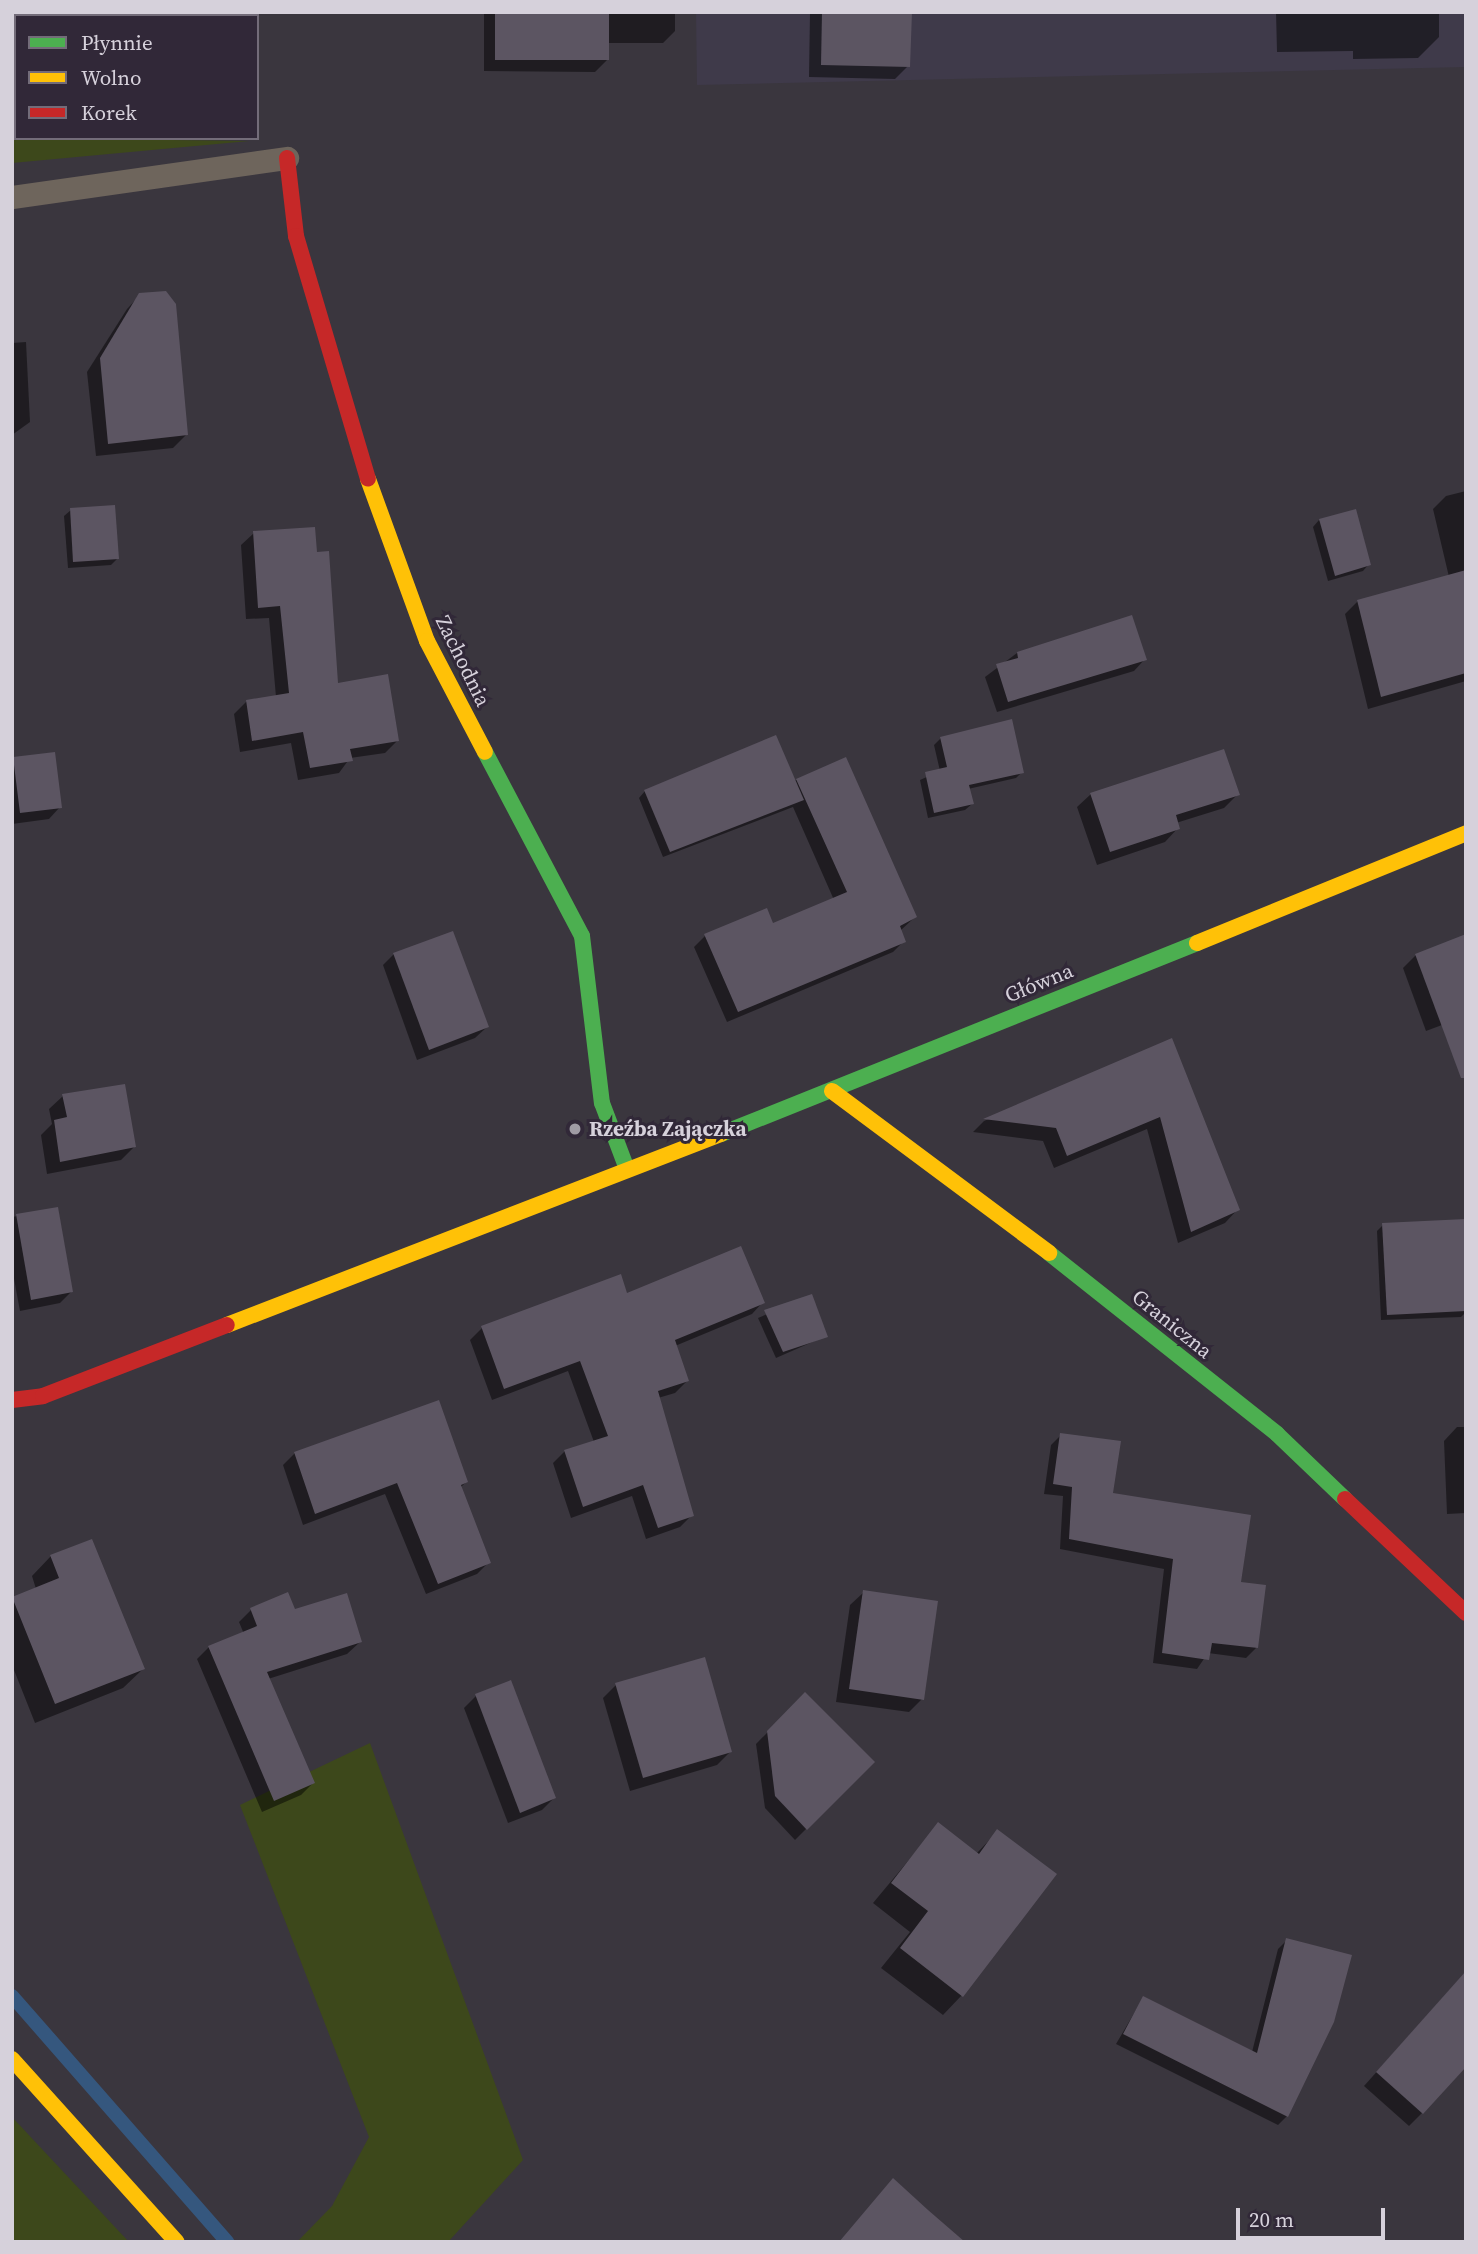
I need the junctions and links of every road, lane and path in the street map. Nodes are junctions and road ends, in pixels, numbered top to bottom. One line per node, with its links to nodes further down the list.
1 (287, 158): 2 (lane); 5 (street, Zachodnia)
2 (12, 197)
3 (1466, 833): 4 (street, Główna)
4 (832, 1091): 5 (street, Główna); 7 (street, Graniczna)
5 (627, 1169): 6 (street, Główna)
6 (12, 1400)
7 (1466, 1613)
8 (12, 2059): 9 (street)
9 (177, 2242)

